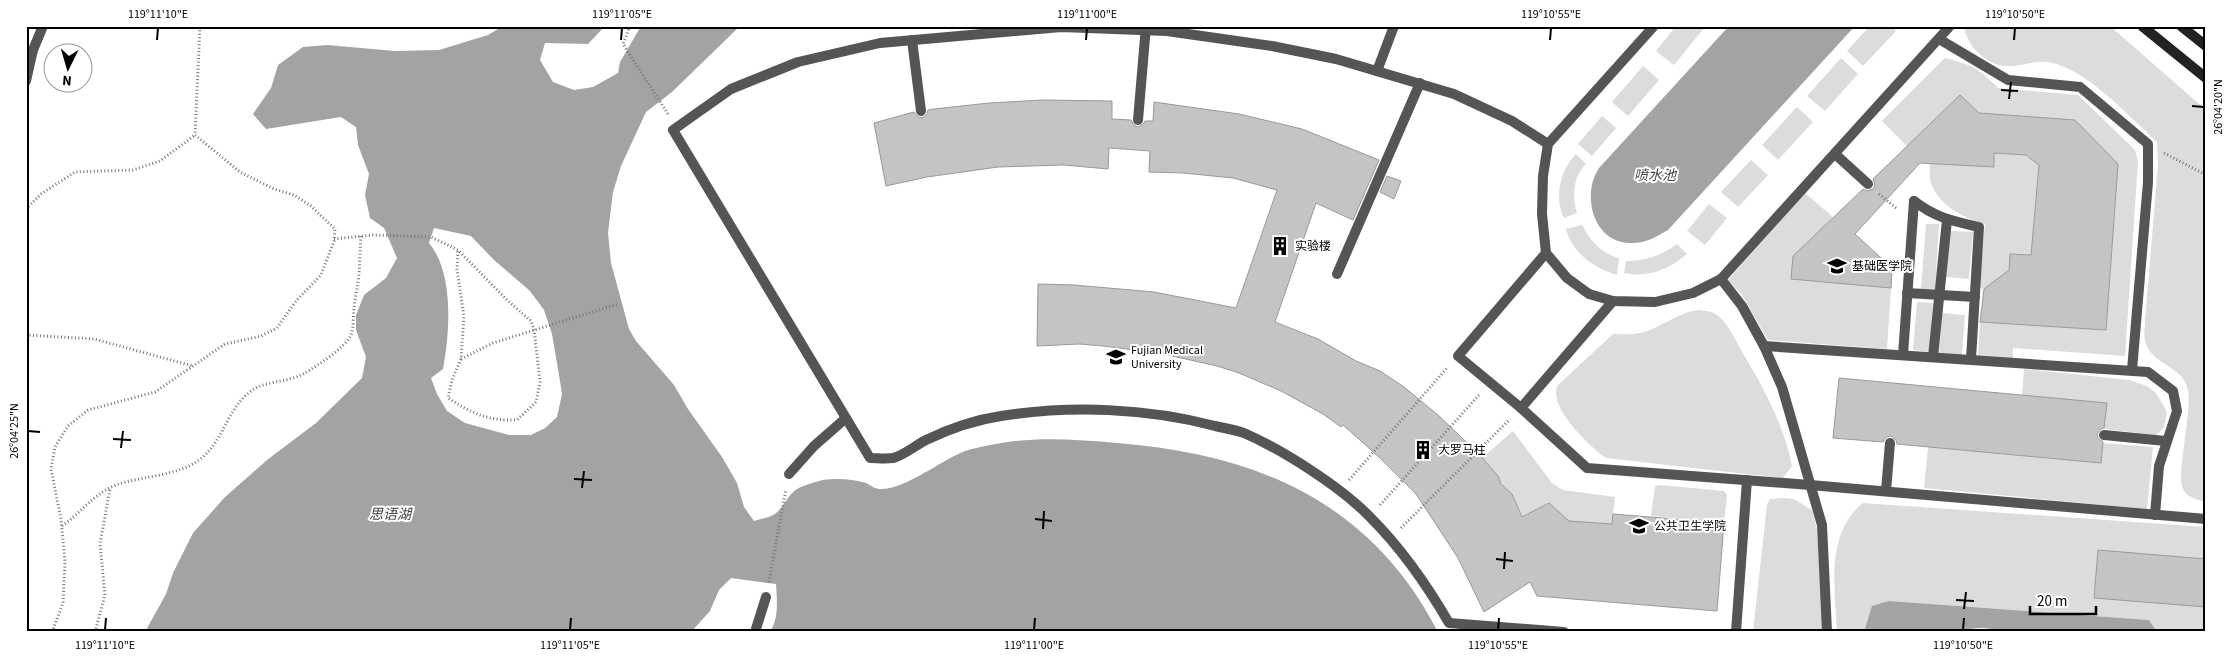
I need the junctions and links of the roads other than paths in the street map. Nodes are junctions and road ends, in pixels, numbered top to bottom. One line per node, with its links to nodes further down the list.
1 (43, 26): 13 (street)
2 (1394, 26): 11 (street)
3 (1654, 26): 17 (street)
4 (1950, 26): 8 (street)
5 (2142, 26): 12 (main road)
6 (2181, 26): 10 (main road)
7 (1146, 29): 9 (street); 11 (street); 16 (street)
8 (1939, 39): 18 (street); 32 (street)
9 (912, 40): 15 (street); 34 (street)
10 (2206, 46)
11 (1377, 71): 14 (street)
12 (2206, 78)
13 (26, 82)
14 (1420, 84): 17 (street); 22 (street)
15 (921, 111)
16 (1138, 120)
17 (1548, 144): 21 (street)
18 (1835, 154): 19 (street); 23 (street)
19 (1868, 184)
20 (1947, 220): 24 (street); 25 (street); 26 (street)
21 (1546, 253): 27 (street); 33 (street)
22 (1337, 274)
23 (1721, 279): 27 (street); 28 (street)
24 (1907, 293): 25 (street); 29 (street)
25 (1939, 294): 26 (street); 30 (street)
26 (1975, 298): 31 (street)
27 (1613, 301): 33 (street)
28 (1764, 346): 29 (street); 40 (street)
29 (1903, 355): 30 (street)
30 (1934, 357): 31 (street)
31 (1971, 359): 32 (street)
32 (2132, 370): 36 (street)
33 (1520, 408): 39 (street)
34 (846, 418): 38 (street); 46 (street)
35 (2104, 435): 36 (street)
36 (2166, 442): 42 (street)
37 (1890, 443): 41 (street)
38 (789, 474)
39 (1746, 480): 40 (street); 47 (street)
40 (1810, 485): 41 (street); 48 (street)
41 (1886, 491): 42 (street)
42 (2155, 515): 43 (street)
43 (2206, 519)
44 (766, 597): 45 (street)
45 (754, 632)
46 (1564, 632)
47 (1736, 632)
48 (1827, 632)

